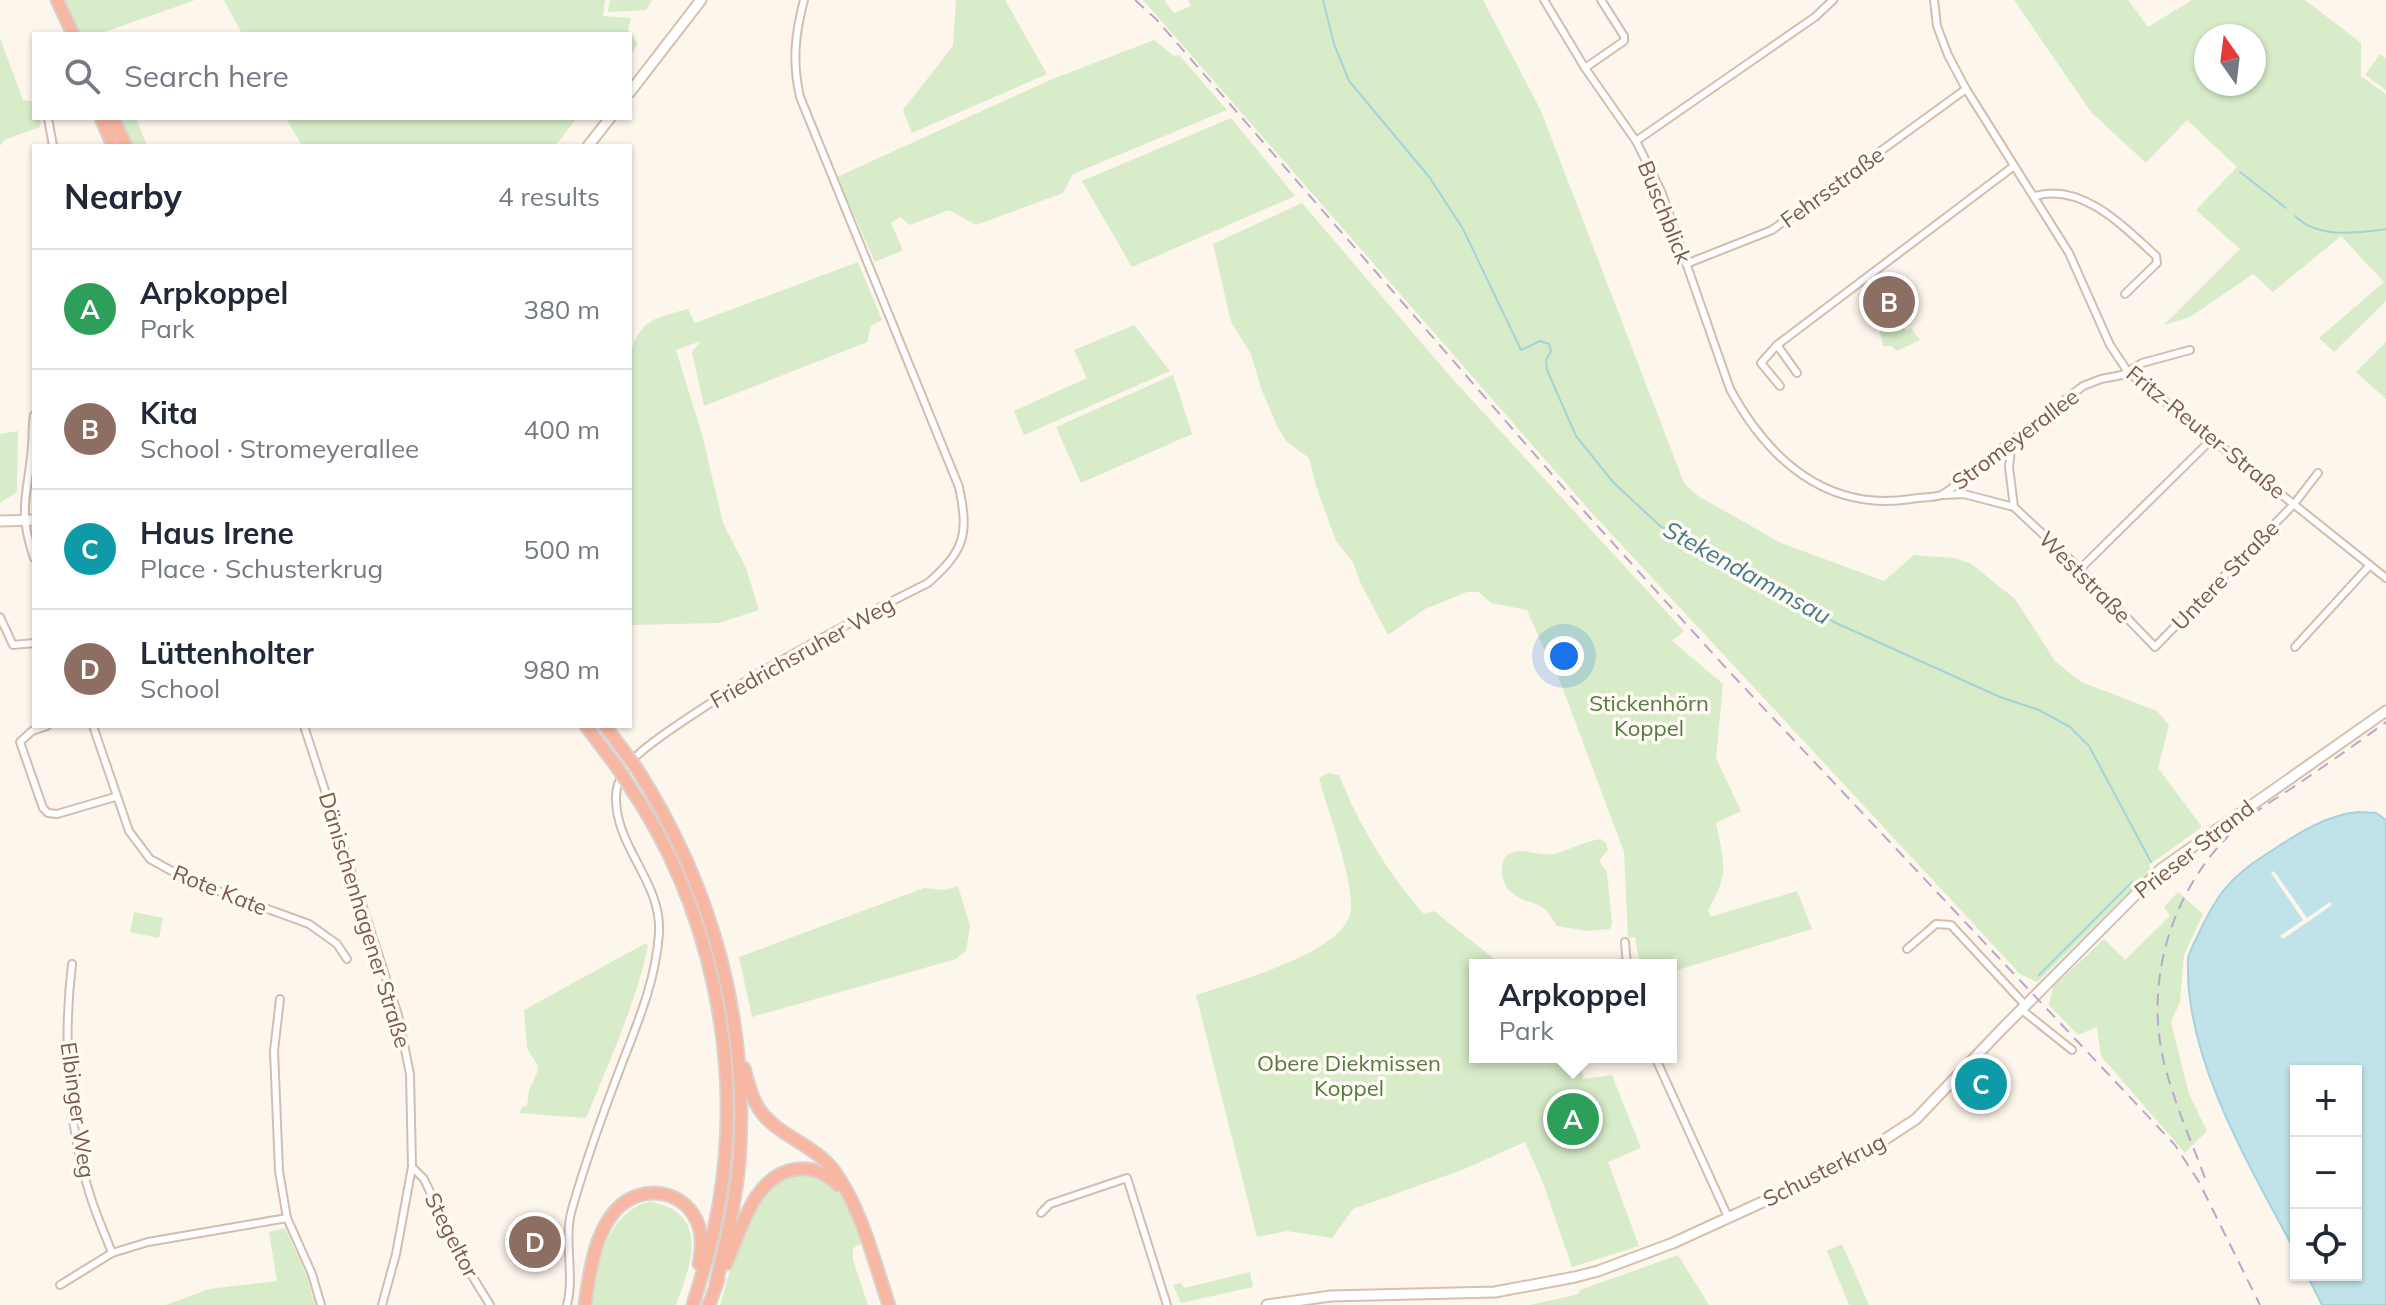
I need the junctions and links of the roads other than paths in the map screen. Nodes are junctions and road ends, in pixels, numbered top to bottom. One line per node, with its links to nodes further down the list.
1 (55, 0): 8 (highway)
2 (701, 0): 10 (street)
3 (804, 0): 77 (street, Friedrichsruher Weg)
4 (1544, 0): 9 (street, Buschblick)
5 (1601, 0): 9 (street)
6 (1833, 0): 16 (street)
7 (1934, 0): 11 (street, Fritz-Reuter-Straße)
8 (69, 32)
9 (1585, 68): 16 (street, Buschblick)
10 (632, 89)
11 (1966, 89): 21 (street, Fritz-Reuter-Straße); 23 (street, Fehrsstraße)
12 (48, 120): 17 (street)
13 (102, 120): 18 (highway)
14 (114, 120): 19 (highway)
15 (608, 120): 20 (street)
16 (1636, 141): 23 (street, Buschblick)
17 (53, 144)
18 (112, 144)
19 (125, 144)
20 (590, 144)
21 (2014, 166): 22 (street, Fritz-Reuter-Straße); 25 (street)
22 (2035, 196): 24 (street); 28 (street, Fritz-Reuter-Straße)
23 (1686, 264): 27 (street, Buschblick)
24 (2125, 294)
25 (1777, 345): 29 (street); 30 (street)
26 (2190, 350): 28 (street, Stromeyerallee)
27 (1722, 367): 35 (street, Stromeyerallee)
28 (2128, 372): 31 (street, Fritz-Reuter-Straße); 32 (street, Stromeyerallee)
29 (1797, 373)
30 (1780, 386)
31 (2213, 438): 36 (street, Fritz-Reuter-Straße); 42 (street)
32 (2012, 440): 35 (street, Stromeyerallee); 37 (street)
33 (32, 446): 38 (street)
34 (2318, 473): 36 (street, Untere Straße)
35 (1942, 495): 37 (street, Weststraße)
36 (2294, 504): 41 (street, Fritz-Reuter-Straße); 46 (street, Untere Straße)
37 (2014, 507): 42 (street, Weststraße)
38 (29, 520): 39 (street); 40 (street)
39 (0, 521)
40 (32, 543)
41 (2370, 565): 43 (street, Fritz-Reuter-Straße); 47 (street)
42 (2080, 569): 46 (street, Weststraße)
43 (2386, 578)
44 (0, 617): 45 (street)
45 (32, 643)
46 (2155, 647)
47 (2295, 647)
48 (2386, 711): 61 (street, Prieser Strand)
49 (41, 728): 54 (street)
50 (94, 728): 54 (street, Rote Kate)
51 (305, 728): 65 (street, Dänischenhagener Straße)
52 (588, 728): 73 (highway, bridge)
53 (607, 728): 62 (highway, bridge)
54 (115, 797): 57 (street, Rote Kate)
55 (1625, 942): 58 (street)
56 (1907, 949): 61 (street)
57 (347, 959)
58 (1626, 959)
59 (72, 964): 70 (street, Elbinger Weg)
60 (280, 999): 69 (street)
61 (2024, 1008): 63 (street); 68 (street, Schusterkrug)
62 (738, 1050): 66 (highway); 71 (highway)
63 (2072, 1050)
64 (1658, 1063): 68 (street)
65 (412, 1167): 75 (street, Dänischenhagener Straße); 76 (street, Stegeltor)
66 (849, 1197): 71 (highway); 81 (highway)
67 (1041, 1213): 82 (street)
68 (1728, 1217): 83 (street, Schusterkrug)
69 (287, 1218): 70 (street); 74 (street)
70 (112, 1253): 72 (street)
71 (716, 1284): 80 (highway)
72 (60, 1285)
73 (699, 1285): 78 (highway); 79 (highway)
74 (321, 1305)
75 (382, 1305)
76 (490, 1305)
77 (567, 1305)
78 (585, 1305)
79 (693, 1305)
80 (709, 1305)
81 (889, 1305)
82 (1167, 1305)
83 (1267, 1305)

